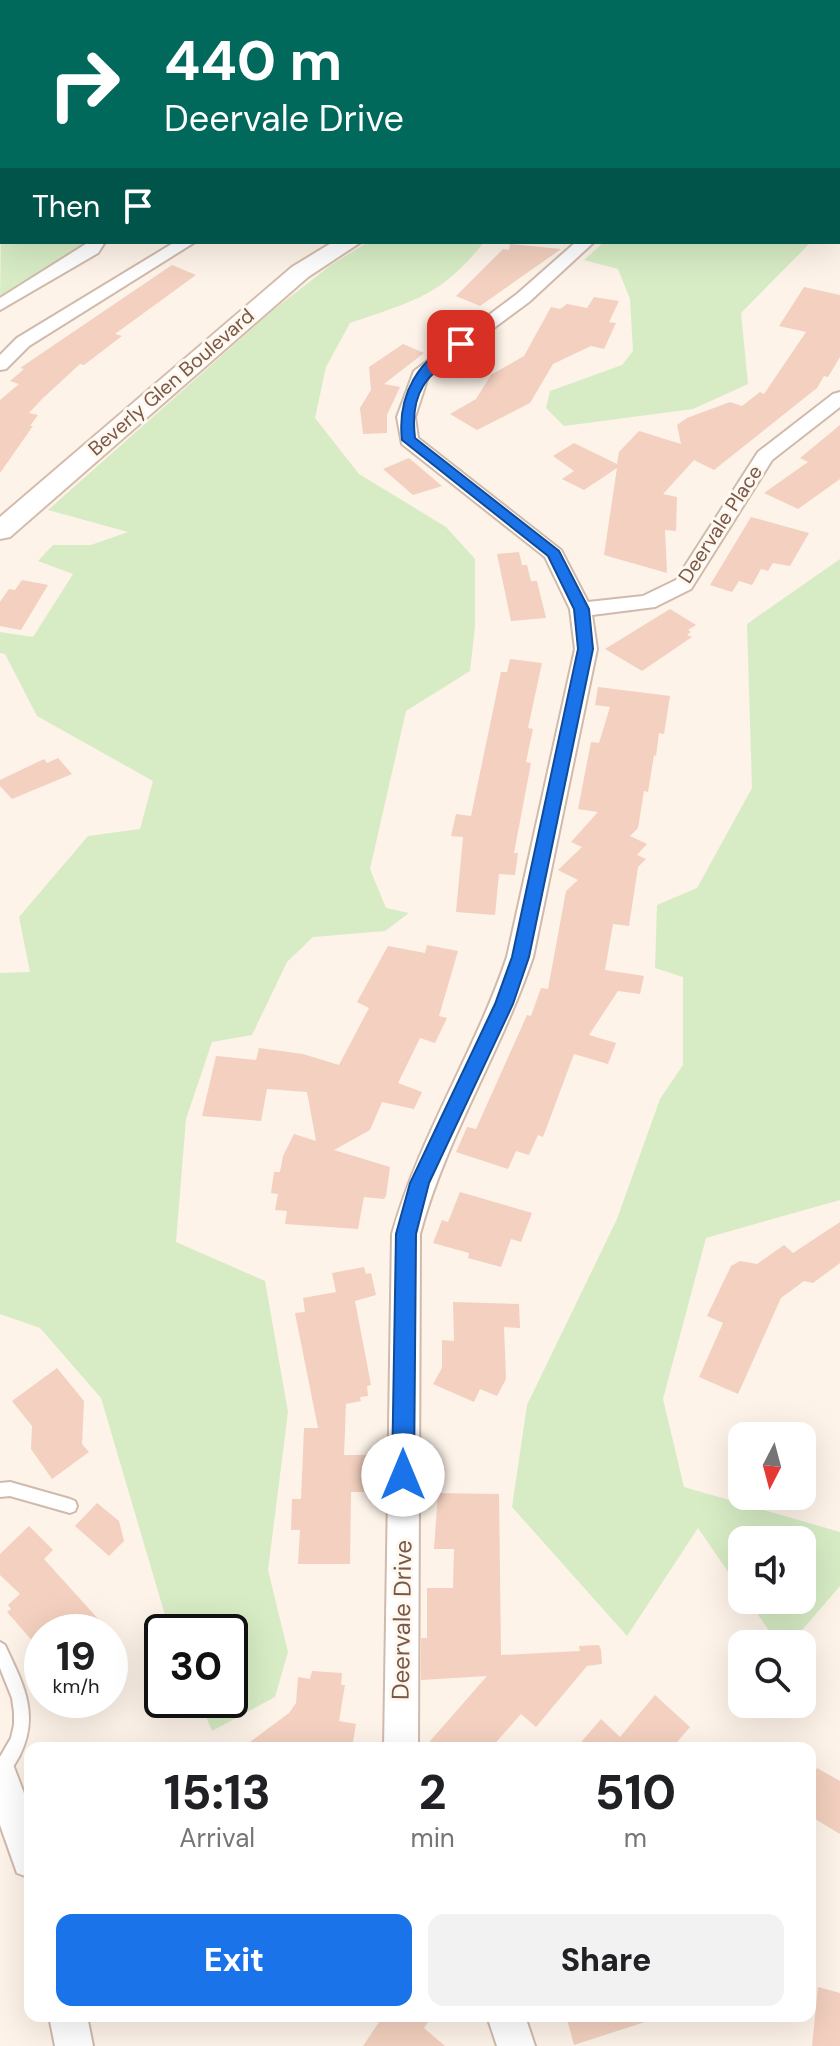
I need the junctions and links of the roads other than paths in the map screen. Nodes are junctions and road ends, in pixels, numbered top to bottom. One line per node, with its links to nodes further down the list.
1 (96, 244): 5 (street)
2 (184, 244): 6 (street)
3 (346, 244): 8 (main road, Beverly Glen Boulevard)
4 (584, 244): 9 (street, Deervale Drive)
5 (0, 305)
6 (0, 365)
7 (840, 398): 9 (street, Deervale Place)
8 (0, 531)
9 (581, 609): 13 (street, Deervale Drive)
10 (0, 1490): 11 (lane)
11 (70, 1506)
12 (0, 1650): 14 (lane)
13 (401, 1742)
14 (0, 1772): 15 (street)
15 (24, 1842)
16 (69, 2022): 18 (street)
17 (508, 2022): 19 (street)
18 (74, 2046)
19 (516, 2046)

